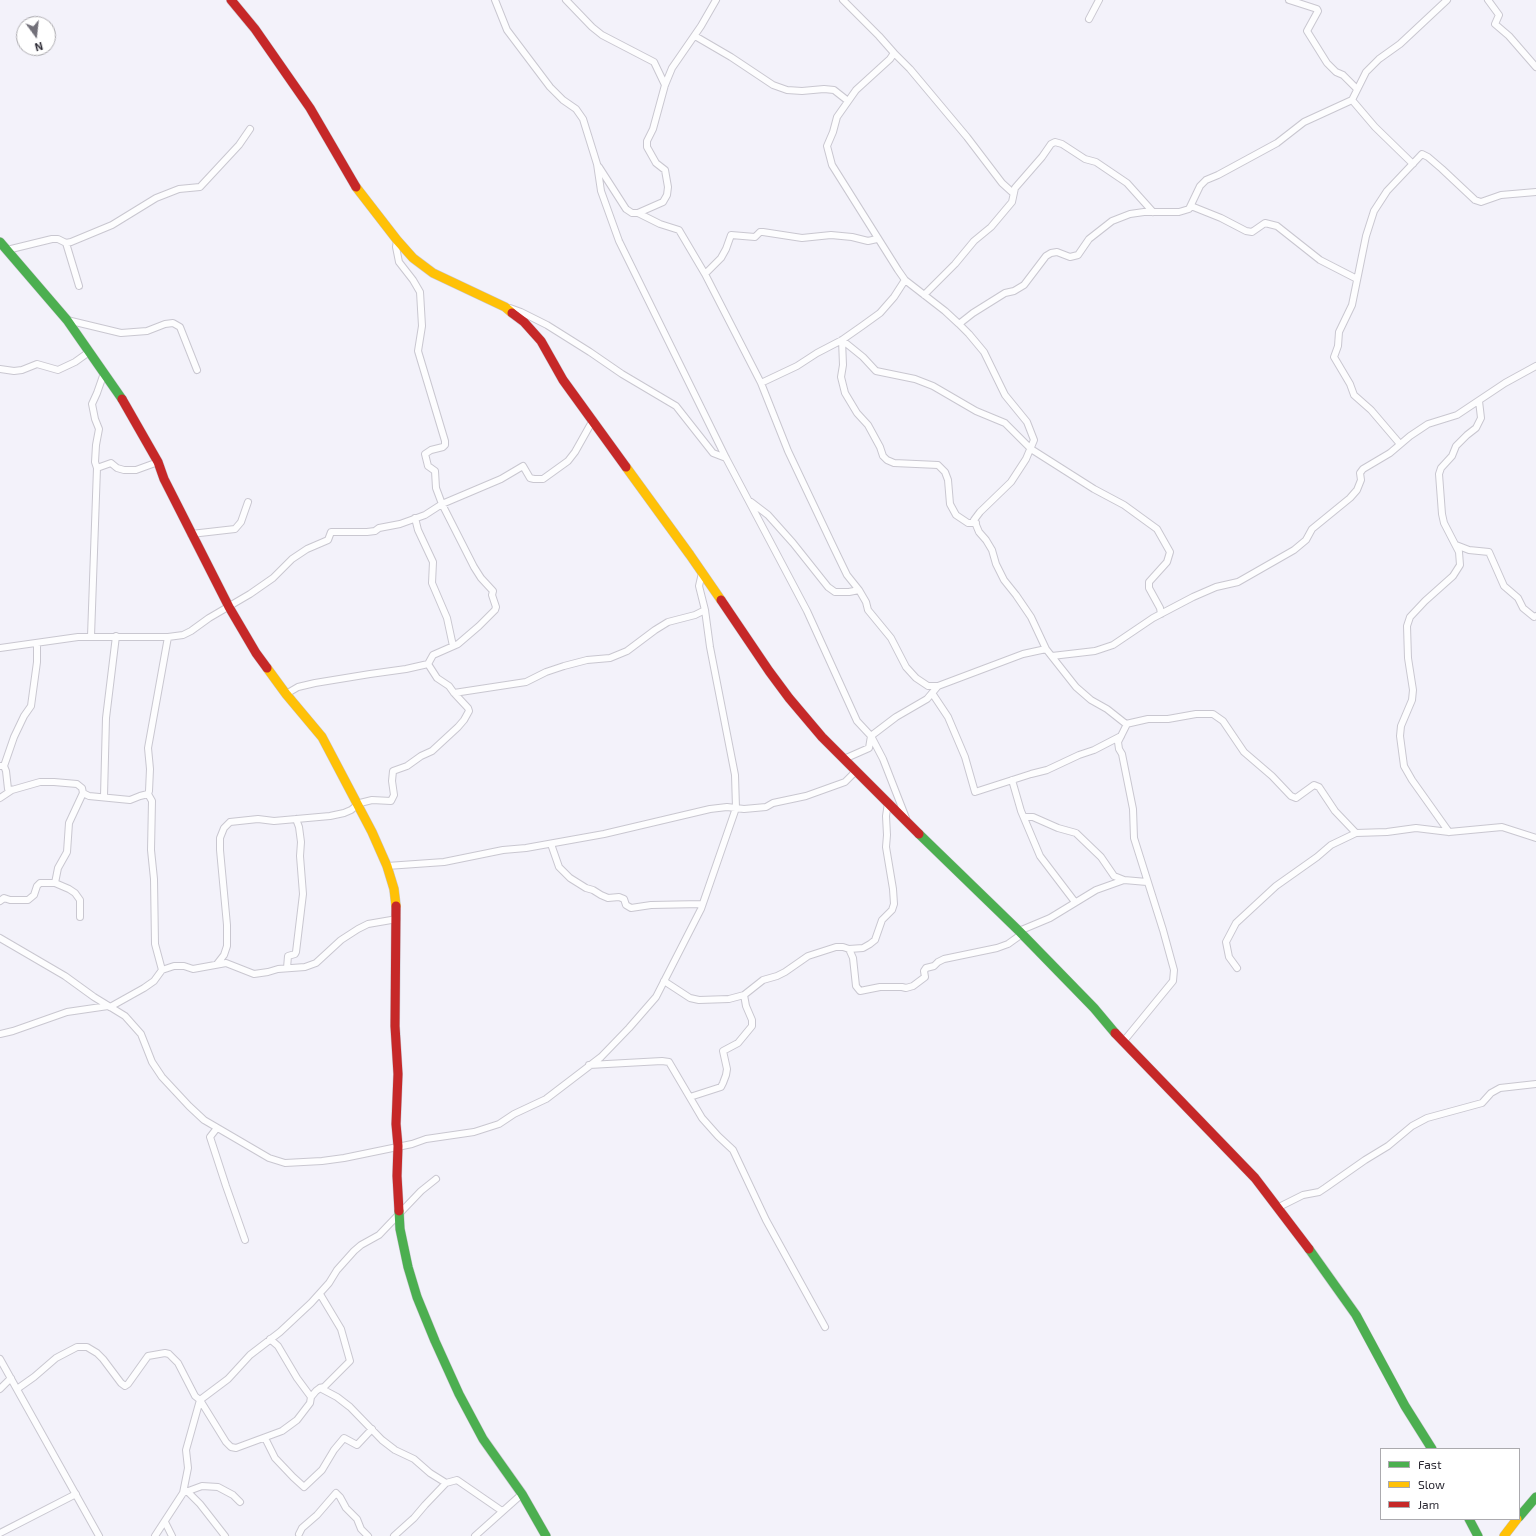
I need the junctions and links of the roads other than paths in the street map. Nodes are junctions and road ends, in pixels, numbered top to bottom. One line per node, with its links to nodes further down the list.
1 (231, 0): 27 (street)
2 (495, 0): 19 (street)
3 (566, 0): 14 (street)
4 (716, 0): 11 (street)
5 (843, 0): 12 (street)
6 (1099, 0): 10 (street)
7 (1289, 0): 15 (street)
8 (1447, 0): 15 (street)
9 (1488, 0): 13 (street)
10 (1089, 19)
11 (694, 36): 14 (street); 17 (street)
12 (894, 54): 17 (street); 22 (street)
13 (1536, 67)
14 (666, 85): 25 (street)
15 (1357, 89): 16 (street)
16 (1352, 100): 20 (street); 23 (street)
17 (848, 101): 26 (street)
18 (250, 129): 29 (street)
19 (597, 164): 25 (street); 50 (street)
20 (1413, 164): 21 (street); 32 (street)
21 (1536, 192)
22 (1013, 193): 24 (street); 35 (street)
23 (1191, 206): 24 (street); 32 (street)
24 (1152, 212): 38 (street)
25 (638, 213): 31 (street)
26 (878, 239): 31 (street); 33 (street)
27 (397, 240): 36 (street); 55 (street)
28 (0, 242): 30 (street)
29 (66, 243): 30 (street); 34 (street)
30 (7, 250): 37 (street)
31 (705, 274): 45 (street)
32 (1357, 279): 48 (street)
33 (905, 280): 35 (street); 39 (street)
34 (79, 286)
35 (924, 295): 38 (street)
36 (505, 306): 47 (street); 50 (street)
37 (67, 320): 40 (street); 43 (street)
38 (959, 324): 49 (street)
39 (842, 340): 45 (street); 49 (street); 57 (street)
40 (89, 352): 42 (street); 44 (street)
41 (1536, 366): 46 (street)
42 (0, 370)
43 (197, 370)
44 (104, 373): 51 (street); 52 (street)
45 (761, 383): 61 (street)
46 (1479, 400): 48 (street); 59 (street)
47 (592, 420): 55 (street); 60 (street)
48 (1400, 444): 64 (street)
49 (1031, 449): 57 (street); 64 (street)
50 (726, 458): 53 (street)
51 (158, 462): 52 (street); 58 (street)
52 (97, 468): 66 (street)
53 (749, 500): 61 (street); 81 (street)
54 (248, 502): 58 (street)
55 (442, 504): 56 (street); 70 (street)
56 (415, 518): 62 (street); 70 (street)
57 (976, 523): 72 (street)
58 (191, 534): 62 (street)
59 (1456, 545): 65 (street); 97 (street)
60 (702, 573): 63 (street); 82 (street)
61 (859, 590): 75 (street)
62 (229, 607): 68 (street); 78 (street)
63 (705, 610): 76 (street); 93 (street)
64 (1162, 614): 73 (street)
65 (1536, 616)
66 (91, 636): 67 (street); 69 (street)
67 (116, 636): 68 (street); 89 (street)
68 (168, 637): 88 (street)
69 (37, 644): 71 (street); 83 (street)
70 (453, 646): 74 (street)
71 (0, 648)
72 (1046, 649): 73 (street); 75 (street)
73 (1052, 656): 79 (street)
74 (428, 664): 76 (street); 78 (street)
75 (938, 686): 77 (street)
76 (454, 693): 92 (street)
77 (932, 693): 81 (street); 85 (street)
78 (286, 694): 92 (street)
79 (1126, 724): 80 (street); 98 (street)
80 (1122, 735): 85 (street); 103 (street)
81 (872, 736): 82 (street); 96 (street)
82 (844, 759): 84 (street)
83 (2, 766): 86 (street)
84 (856, 771): 91 (street); 93 (street)
85 (1012, 780): 94 (street)
86 (12, 790): 87 (street); 90 (street)
87 (83, 793): 89 (street); 104 (street)
88 (148, 794): 89 (street); 116 (street)
89 (104, 796)
90 (0, 798)
91 (888, 803): 96 (street); 112 (street)
92 (358, 805): 95 (street); 101 (street)
93 (736, 808): 100 (street); 107 (street)
94 (1024, 817): 102 (street); 106 (street)
95 (296, 819): 113 (street); 114 (street)
96 (907, 822): 110 (street)
97 (1449, 832): 98 (street); 99 (street)
98 (1356, 833): 115 (street)
99 (1536, 838)
100 (551, 844): 101 (street); 107 (street)
101 (387, 866): 109 (street)
102 (1124, 880): 103 (street); 106 (street)
103 (1147, 882): 121 (street)
104 (55, 883): 105 (street); 108 (street)
105 (0, 901)
106 (1075, 902): 110 (street)
107 (702, 904): 117 (street)
108 (80, 917)
109 (397, 919): 114 (street); 126 (street)
110 (1021, 933): 112 (street); 121 (street)
111 (0, 938): 119 (street)
112 (849, 949): 118 (street)
113 (218, 964): 114 (street); 116 (street)
114 (287, 968)
115 (1237, 968)
116 (162, 970): 119 (street)
117 (664, 981): 118 (street); 122 (street)
118 (744, 995): 124 (street)
119 (109, 1006): 120 (street); 125 (street)
120 (0, 1034)
121 (1123, 1042): 128 (street)
122 (589, 1065): 124 (street); 126 (street)
123 (1536, 1084): 128 (street)
124 (690, 1097): 132 (street)
125 (217, 1128): 126 (street); 130 (street)
126 (398, 1146): 129 (street)
127 (436, 1179): 129 (street)
128 (1278, 1207): 143 (street)
129 (399, 1214): 131 (street); 147 (street)
130 (245, 1240)
131 (320, 1294): 133 (street); 137 (street)
132 (825, 1327)
133 (270, 1339): 139 (street); 140 (street)
134 (0, 1359): 135 (street)
135 (10, 1378): 136 (street); 138 (street)
136 (17, 1388): 140 (street); 146 (street)
137 (320, 1388): 139 (street); 141 (street)
138 (0, 1389)
139 (311, 1397): 142 (street)
140 (200, 1400): 142 (street); 145 (street)
141 (372, 1429): 142 (street); 144 (street)
142 (265, 1438)
143 (1431, 1448)
144 (446, 1483): 150 (street); 162 (street)
145 (185, 1492): 149 (street); 154 (street); 160 (street)
146 (76, 1494): 155 (street); 157 (street)
147 (522, 1494): 150 (street); 164 (street)
148 (1536, 1497): 151 (street)
149 (240, 1502)
150 (502, 1511): 163 (street)
151 (1520, 1516)
152 (1470, 1520): 165 (street)
153 (1516, 1520): 166 (street)
154 (165, 1522): 158 (street); 159 (street)
155 (0, 1533)
156 (299, 1534): 161 (street)
157 (99, 1536)
158 (155, 1536)
159 (172, 1536)
160 (225, 1536)
161 (368, 1536)
162 (394, 1536)
163 (475, 1536)
164 (546, 1536)
165 (1478, 1536)
166 (1504, 1536)

